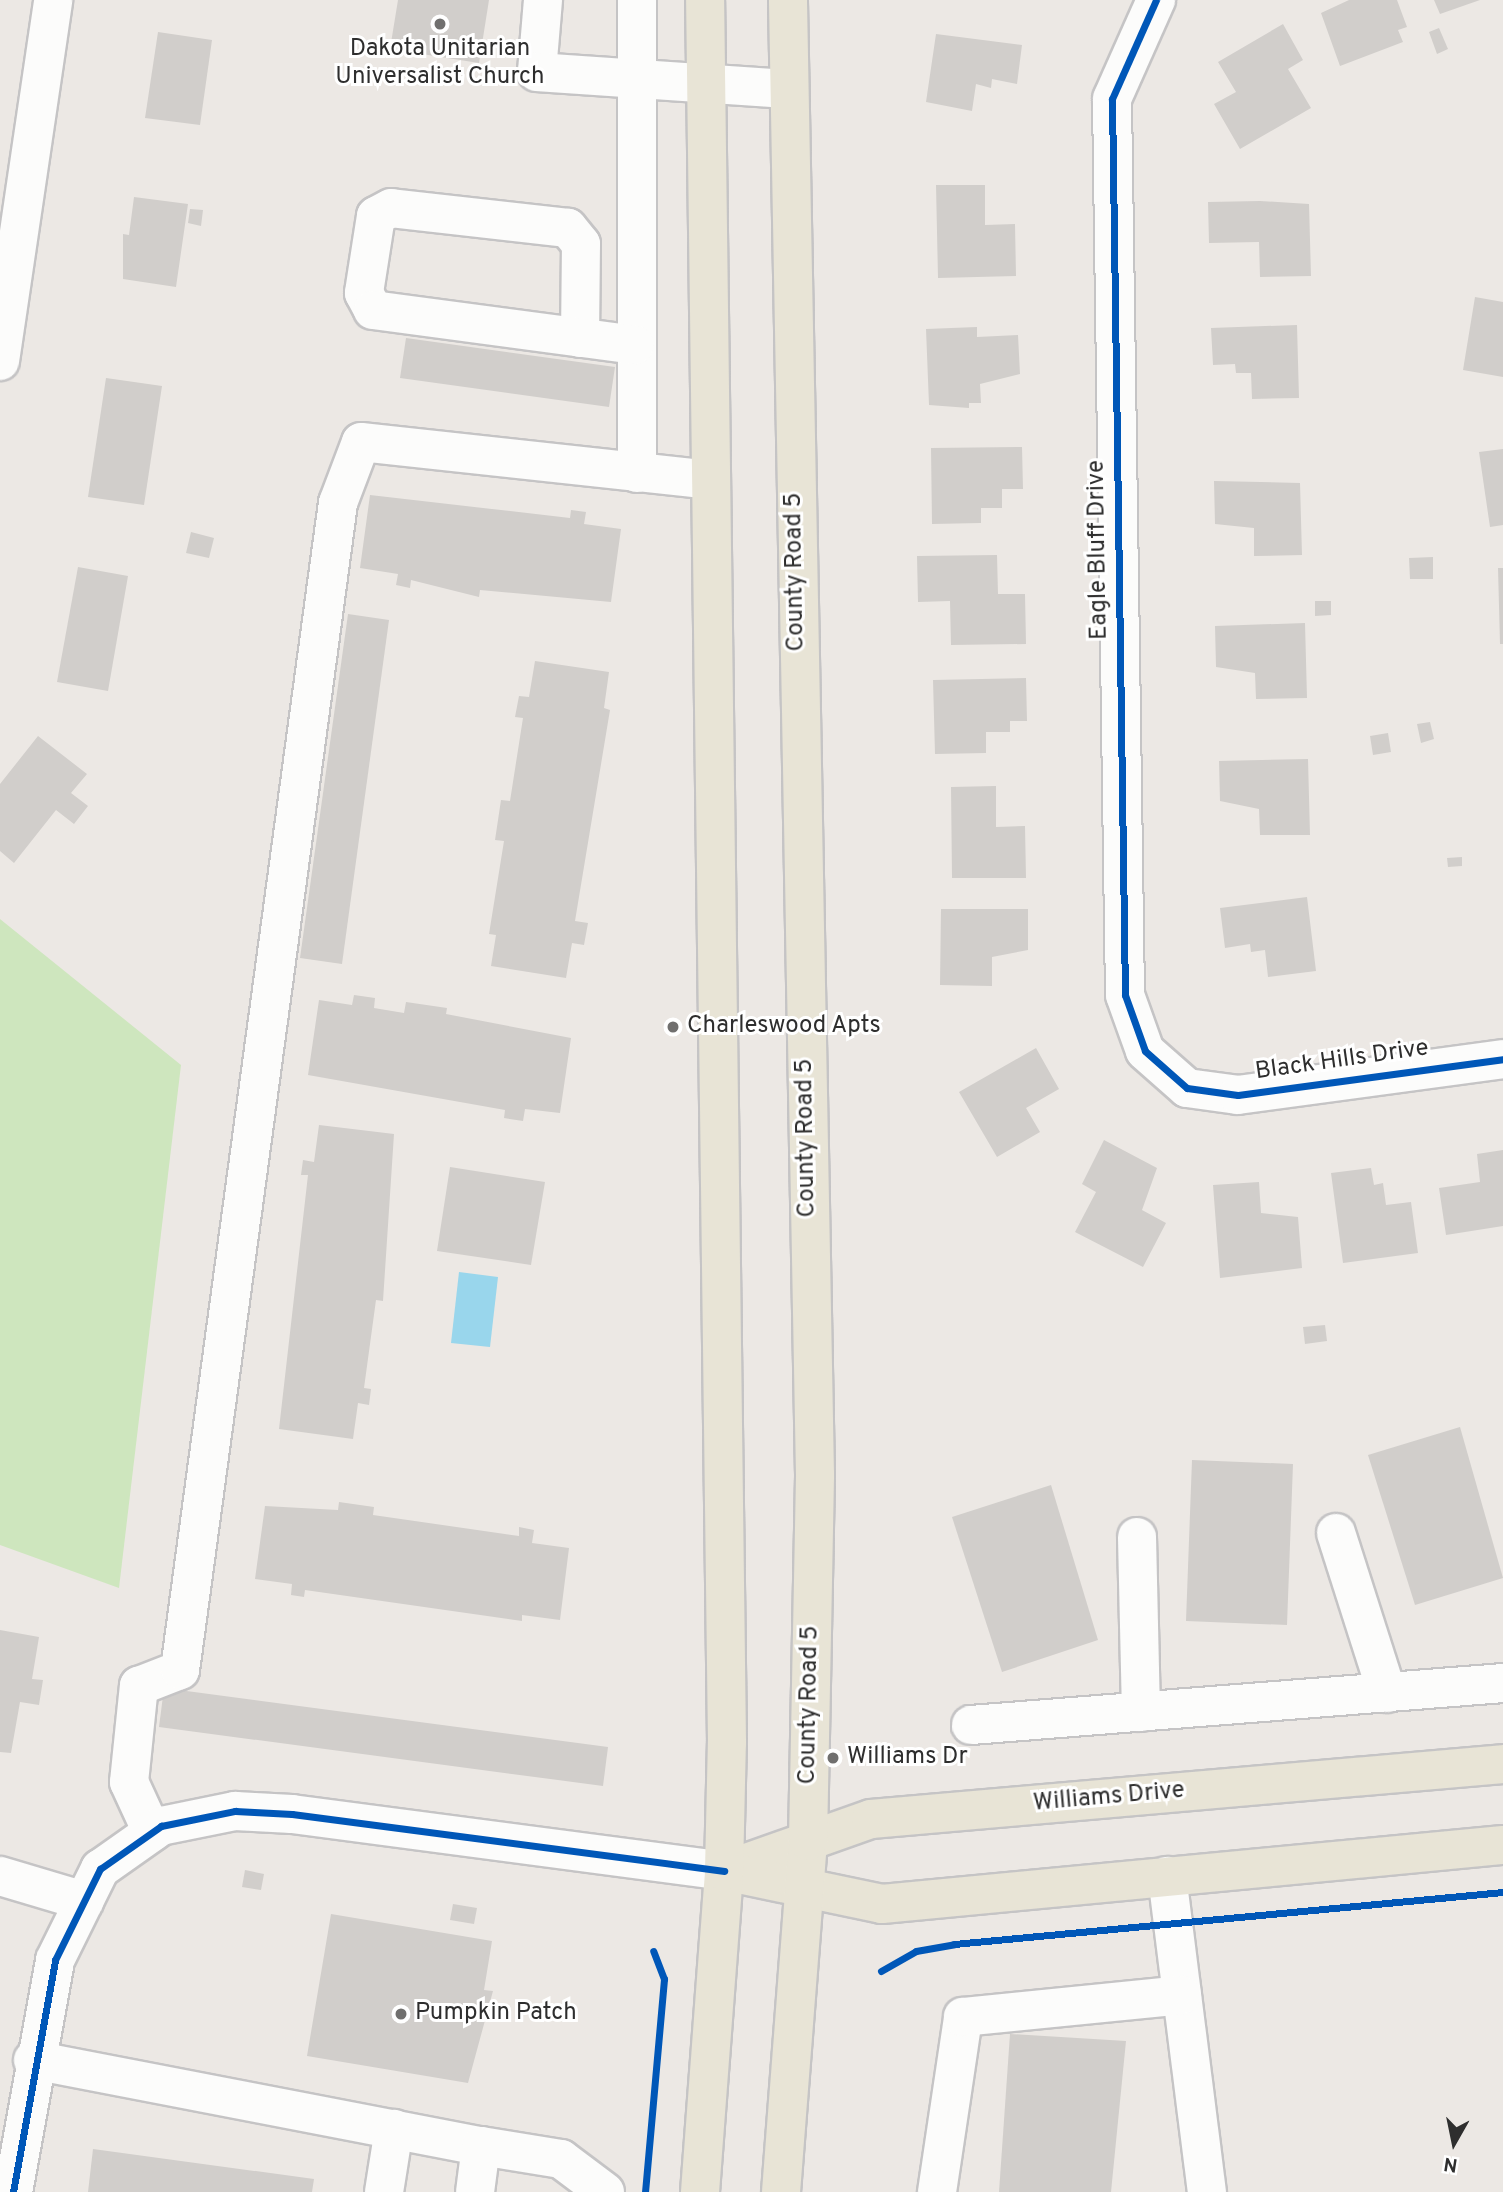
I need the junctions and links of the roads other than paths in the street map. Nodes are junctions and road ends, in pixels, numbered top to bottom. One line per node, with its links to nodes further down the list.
1 (53, 0): 11 (street)
2 (543, 0): 7 (street)
3 (637, 0): 7 (street)
4 (705, 0): 8 (main road)
5 (788, 0): 9 (main road, County Road 5)
6 (1156, 0): 16 (street, Eagle Bluff Drive)
7 (634, 82): 8 (street); 12 (street)
8 (703, 85): 9 (street); 14 (main road)
9 (786, 89): 25 (main road, County Road 5)
10 (580, 338): 10 (street); 12 (street)
11 (1, 341)
12 (635, 345): 13 (street)
13 (637, 473): 14 (street); 24 (street)
14 (708, 480): 27 (main road)
15 (1503, 1059): 16 (street, Black Hills Drive)
16 (1187, 1088)
17 (1336, 1533): 20 (street)
18 (1137, 1537): 21 (street)
19 (1503, 1684): 20 (street)
20 (1387, 1693): 21 (street)
21 (1141, 1712): 22 (street)
22 (971, 1725)
23 (1503, 1764): 25 (main road, Williams Drive)
24 (152, 1832): 27 (street); 31 (street)
25 (808, 1842): 27 (main road, Williams Drive); 30 (main road, County Road 5)
26 (1503, 1846): 29 (main road)
27 (724, 1871): 30 (main road); 42 (main road)
28 (0, 1876): 31 (street)
29 (1167, 1876): 30 (main road); 32 (street)
30 (805, 1888): 43 (main road, County Road 5)
31 (84, 1901): 33 (street)
32 (1182, 1995): 44 (street); 45 (street)
33 (33, 2060): 34 (street); 35 (street)
34 (11, 2128): 38 (street)
35 (394, 2129): 36 (street); 39 (street)
36 (481, 2146): 37 (street); 40 (street)
37 (564, 2176): 41 (street)
38 (13, 2192)
39 (384, 2192)
40 (475, 2192)
41 (605, 2192)
42 (700, 2192)
43 (781, 2192)
44 (937, 2192)
45 (1207, 2192)

